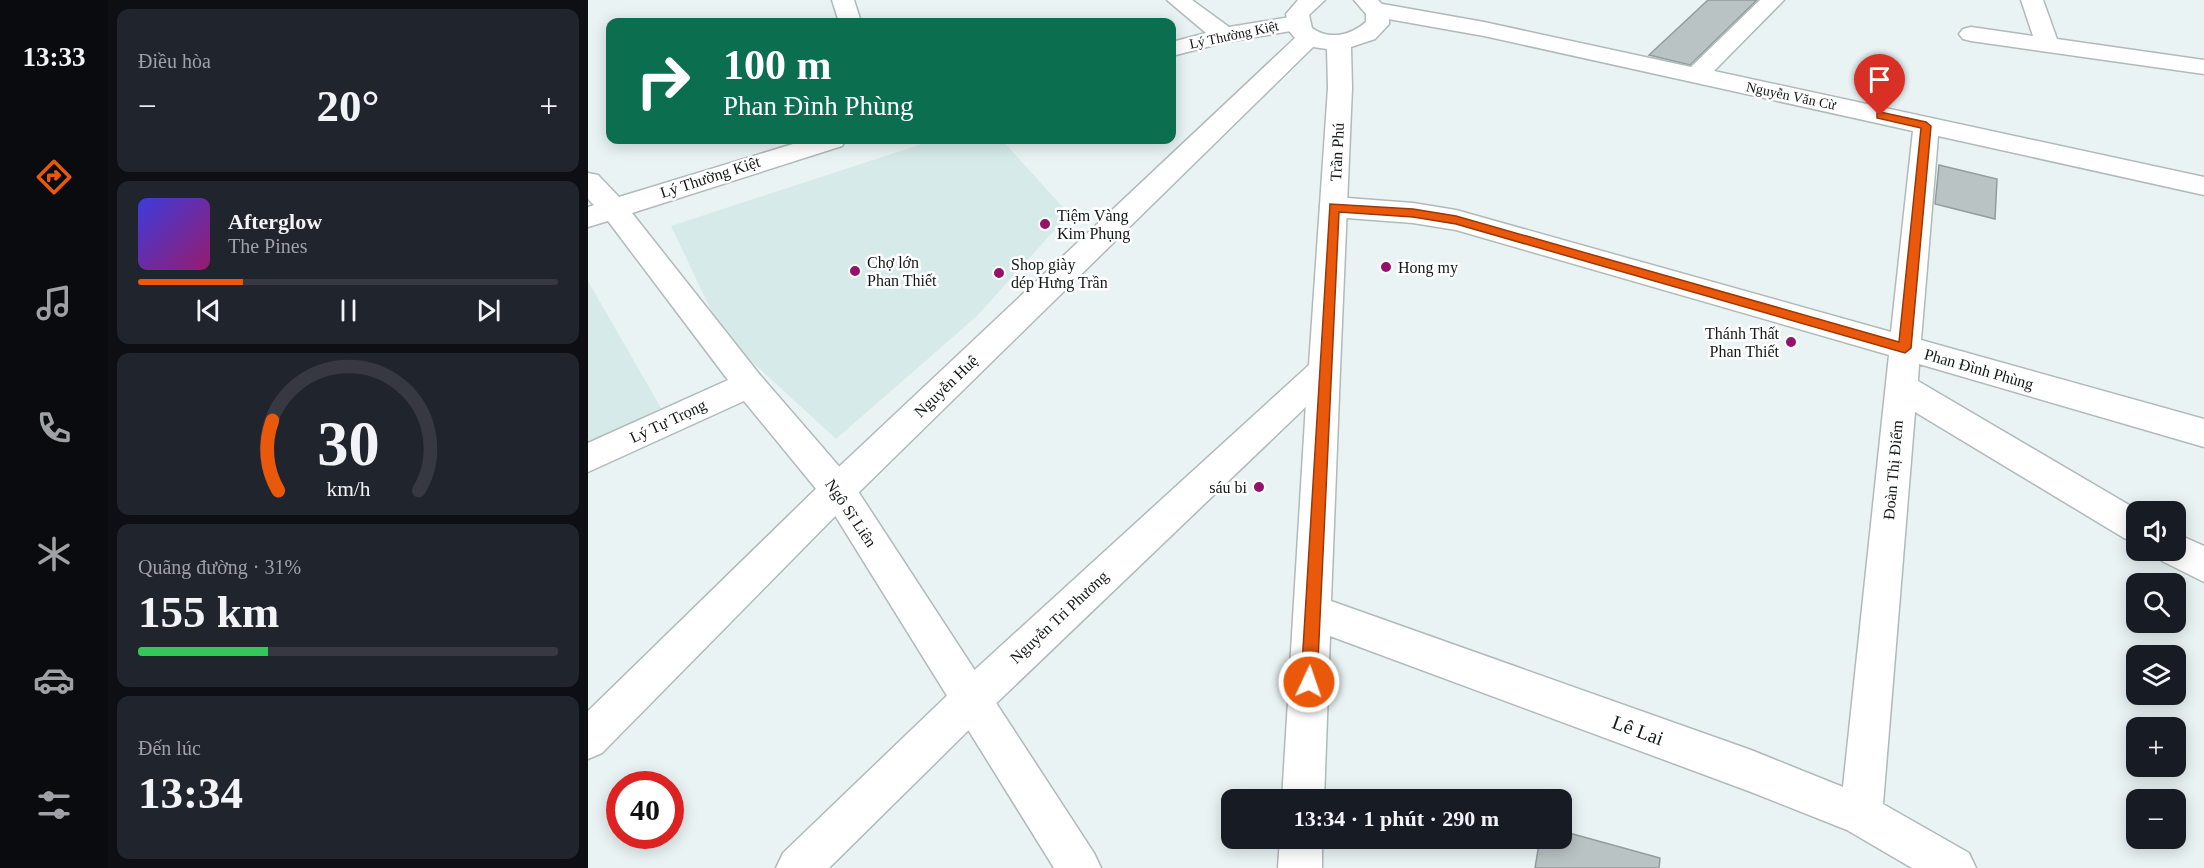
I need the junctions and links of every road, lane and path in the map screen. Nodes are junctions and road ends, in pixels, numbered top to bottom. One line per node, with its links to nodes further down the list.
1 (843, 0): 7 (street)
2 (1178, 0): 10 (street)
3 (1314, 0): 8 (street, Nguyễn Huệ)
4 (1773, 0): 14 (street)
5 (2031, 0): 11 (street)
6 (1371, 5): 8 (street, Lý Thường Kiệt); 14 (street, Nguyễn Văn Cừ)
7 (849, 18)
8 (1315, 34): 10 (street, Lý Thường Kiệt); 19 (street, Trần Phú); 27 (street, Nguyễn Huệ)
9 (1971, 34): 11 (street)
10 (1224, 35): 12 (street, Lý Thường Kiệt)
11 (2048, 46): 13 (street)
12 (1176, 48)
13 (2204, 67)
14 (1697, 75): 15 (street, Nguyễn Văn Cừ)
15 (1926, 126): 18 (street, Nguyễn Văn Cừ); 21 (street, Đoàn Thị Điểm)
16 (820, 144): 20 (street, Lý Thường Kiệt)
17 (588, 182): 20 (street, Ngô Sĩ Liên)
18 (2204, 186)
19 (1334, 207): 21 (street, Phan Đình Phùng); 22 (street, Trần Phú)
20 (601, 213): 23 (street, Ngô Sĩ Liên)
21 (1905, 348): 24 (street, Đoàn Thị Điểm); 25 (street, Phan Đình Phùng)
22 (1324, 370): 31 (street, Trần Phú); 32 (street, Nguyễn Tri Phương)
23 (749, 384): 26 (street, Lý Tự Trọng); 27 (street, Ngô Sĩ Liên)
24 (1901, 387): 28 (street); 35 (street, Đoàn Thị Điểm)
25 (2204, 433)
26 (588, 458)
27 (838, 490): 32 (street, Ngô Sĩ Liên); 33 (street, Nguyễn Huệ)
28 (2126, 521)
29 (2186, 555): 30 (street)
30 (2204, 565)
31 (1312, 612): 34 (street, Trần Phú); 35 (street, Lê Lai)
32 (971, 700): 37 (street, Nguyễn Tri Phương); 38 (street, Ngô Sĩ Liên)
33 (588, 740)
34 (1304, 789)
35 (1862, 815): 40 (street, Lê Lai)
36 (1301, 849): 39 (street)
37 (798, 868)
38 (1079, 868)
39 (1300, 868)
40 (1954, 868)

